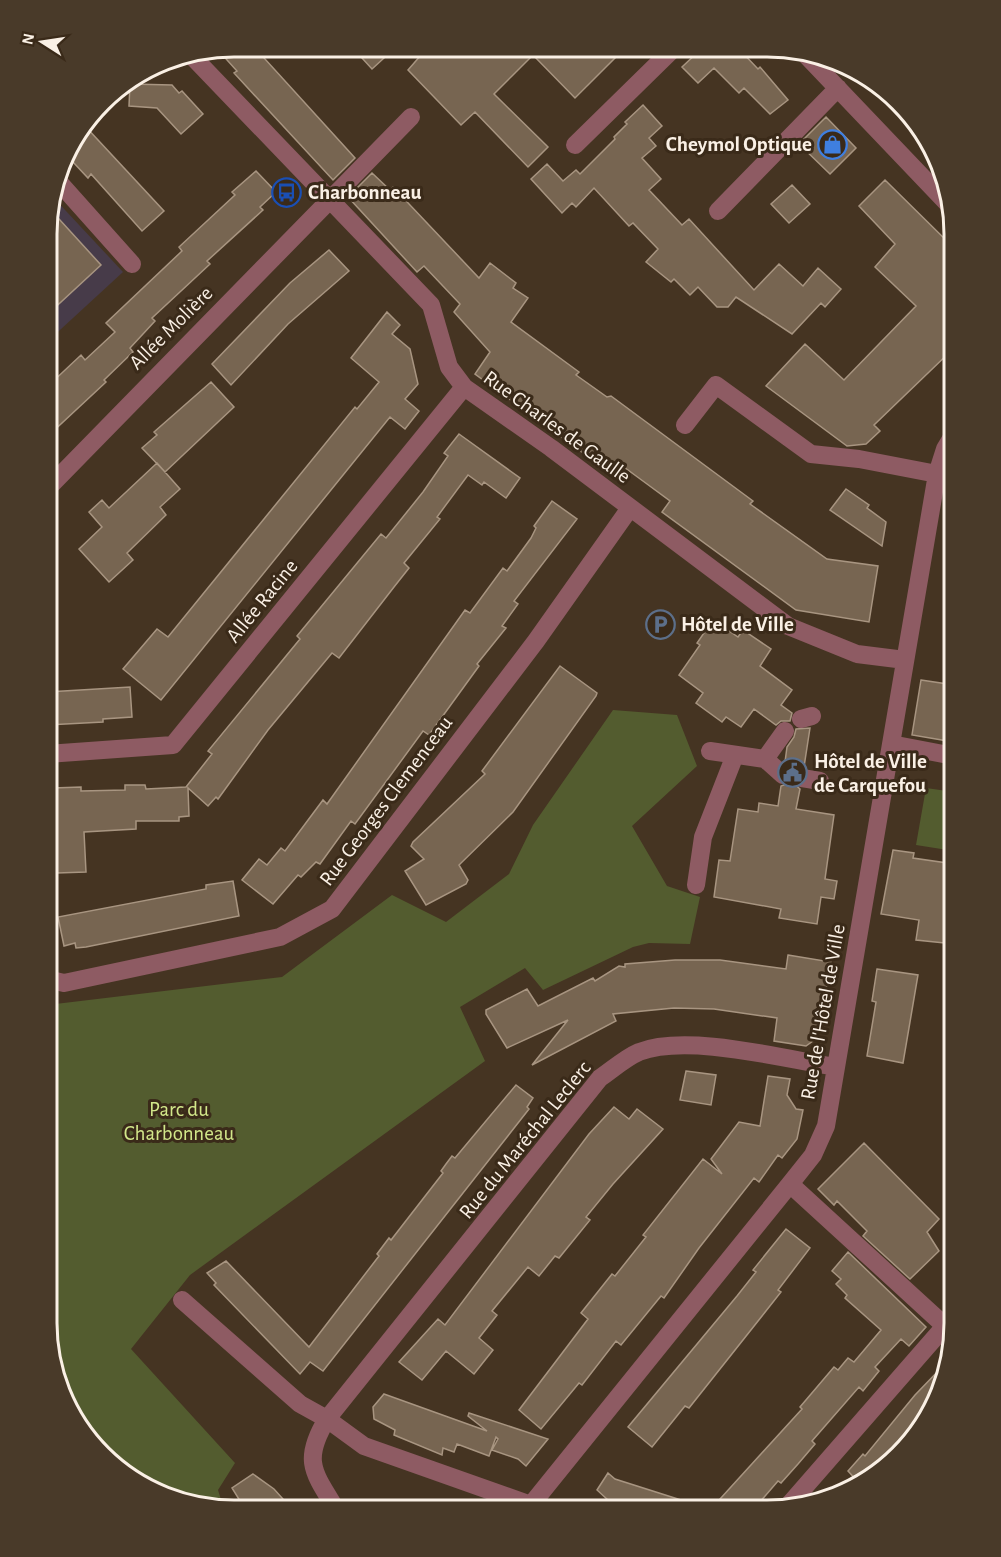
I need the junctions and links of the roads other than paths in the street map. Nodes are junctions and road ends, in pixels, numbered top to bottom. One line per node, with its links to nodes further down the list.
1 (665, 57): 6 (street)
2 (197, 61): 9 (street, Rue Charles de Gaulle)
3 (814, 63): 4 (street)
4 (838, 88): 8 (street); 10 (street)
5 (411, 117): 9 (street, Allée Molière)
6 (575, 145)
7 (63, 187): 11 (street)
8 (940, 195)
9 (328, 199): 12 (street, Rue Charles de Gaulle); 16 (street, Allée Molière)
10 (718, 211)
11 (132, 264)
12 (464, 387): 17 (street, Rue Charles de Gaulle); 22 (street, Allée Racine)
13 (685, 425): 15 (street)
14 (944, 452): 15 (street, Rue de l'Hôtel de Ville)
15 (937, 474): 18 (street, Rue de l'Hôtel de Ville)
16 (57, 479)
17 (630, 508): 18 (street, Rue Charles de Gaulle); 28 (street, Rue Georges Clemenceau)
18 (904, 660): 20 (street, Rue de l'Hôtel de Ville)
19 (785, 731): 25 (street)
20 (891, 744): 24 (street); 29 (street, Rue de l'Hôtel de Ville)
21 (710, 751): 23 (street)
22 (57, 753)
23 (735, 754): 25 (street); 27 (street)
24 (944, 754)
25 (765, 759): 26 (street)
26 (783, 775)
27 (696, 885)
28 (57, 982)
29 (836, 1067): 30 (street, Rue de l'Hôtel de Ville); 34 (street, Rue du Maréchal Leclerc)
30 (790, 1185): 32 (street); 38 (street, Rue de l'Hôtel de Ville)
31 (182, 1300): 34 (street)
32 (944, 1313)
33 (944, 1325): 35 (street)
34 (327, 1419): 36 (street, Rue du Maréchal Leclerc); 37 (street)
35 (795, 1498)
36 (330, 1500)
37 (518, 1500)
38 (543, 1500)

